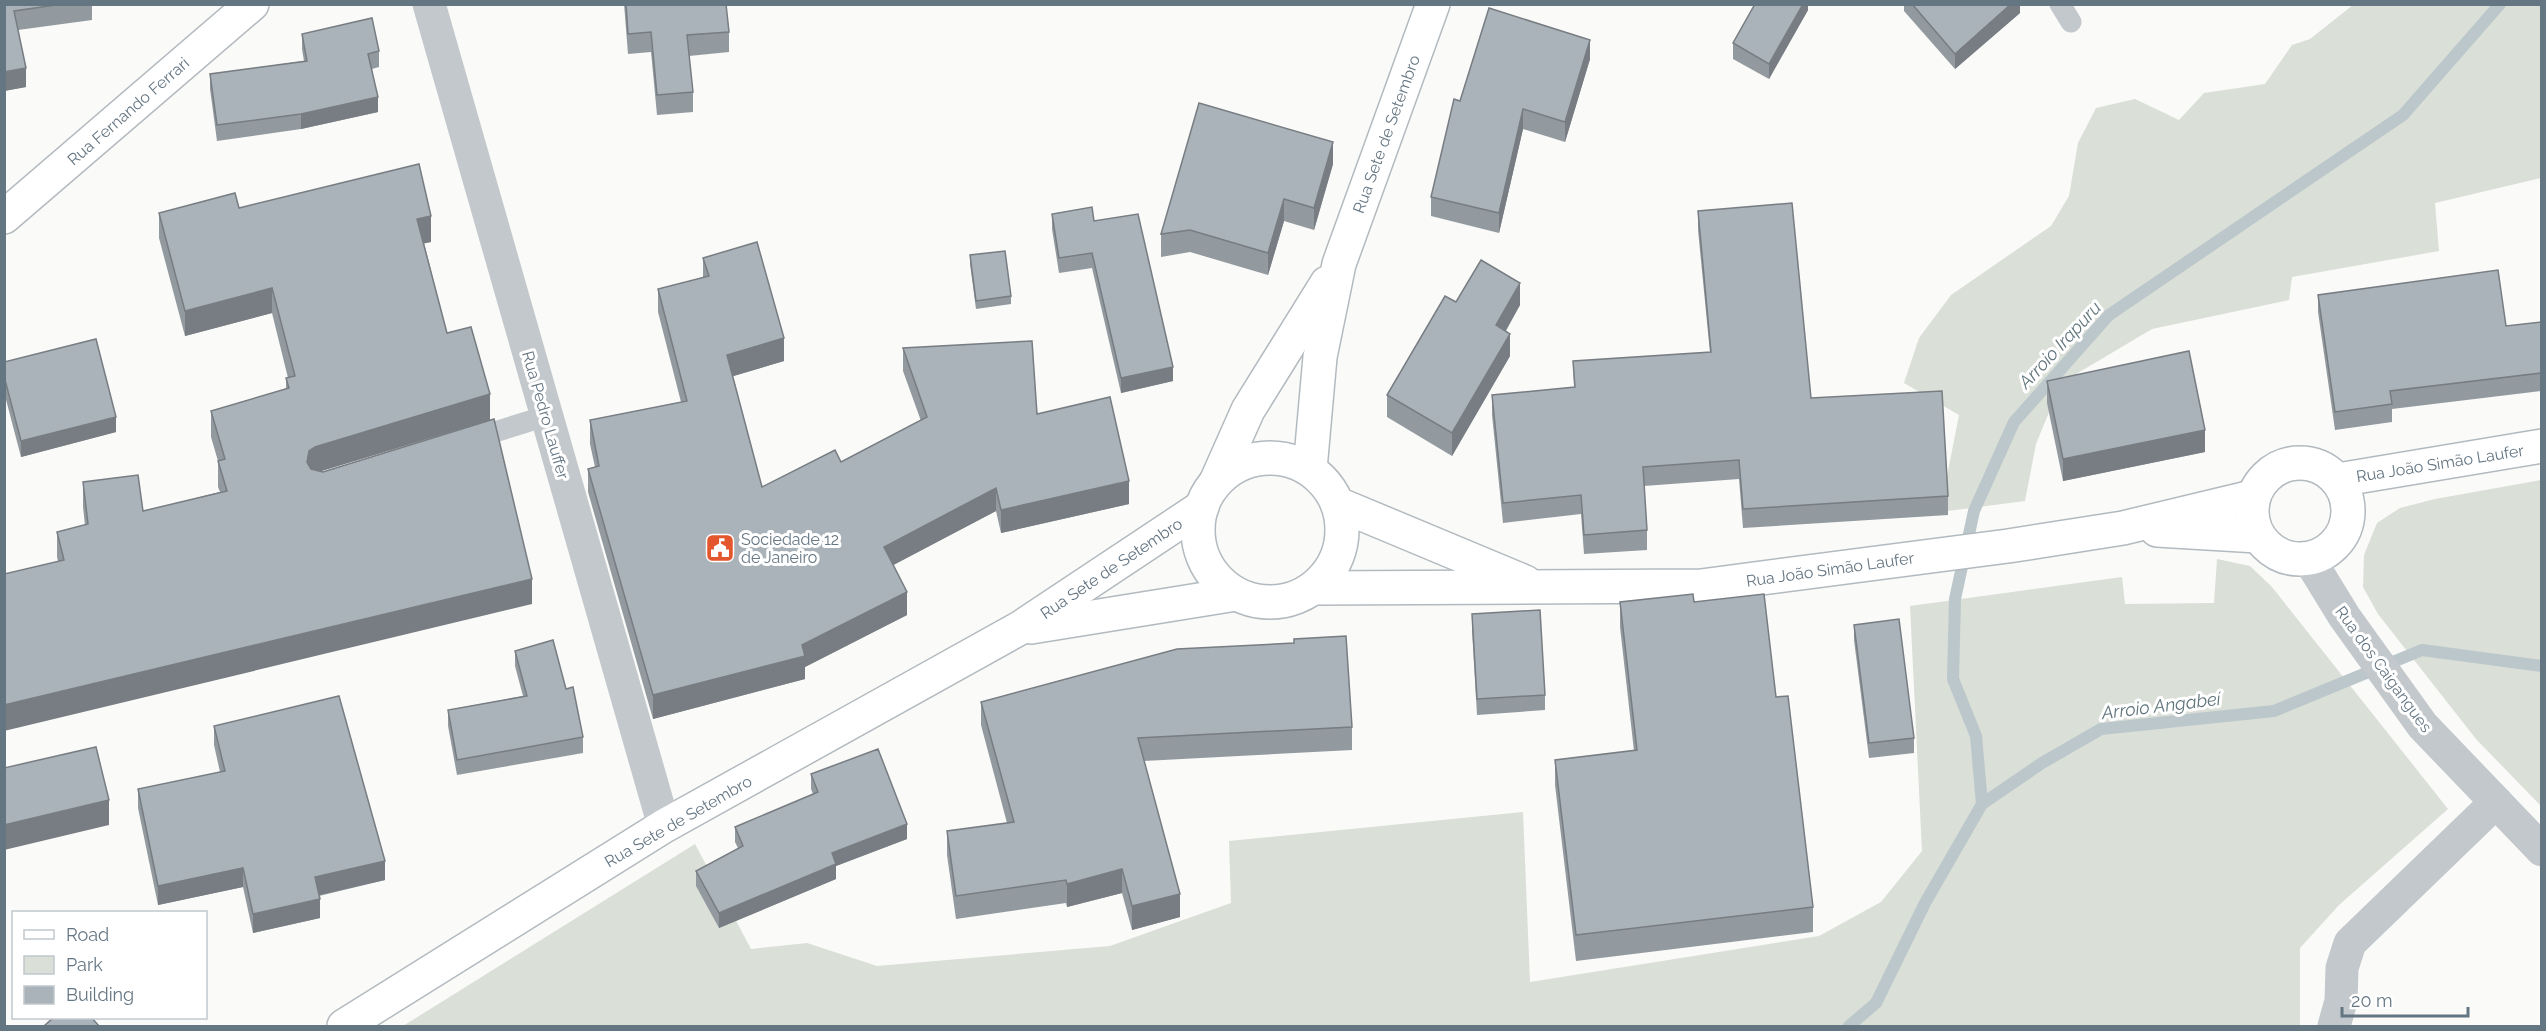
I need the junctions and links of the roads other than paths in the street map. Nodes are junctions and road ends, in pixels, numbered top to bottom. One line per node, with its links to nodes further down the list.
1 (252, 4): 4 (main road, Rua Fernando Ferrari)
2 (429, 4): 6 (street, Rua Pedro Lauffer)
3 (1432, 4): 5 (main road, Rua Sete de Setembro)
4 (4, 217)
5 (1339, 264): 9 (main road, Rua Sete de Setembro); 11 (main road, Rua Sete de Setembro)
6 (546, 416): 8 (lane); 22 (street, Rua Pedro Lauffer)
7 (2541, 446): 10 (main road, Rua João Simão Laufer)
8 (444, 447)
9 (1310, 469): 11 (main road); 13 (main road)
10 (2338, 480): 12 (main road); 16 (main road)
11 (1209, 494): 19 (main road); 20 (main road, Rua Sete de Setembro)
12 (2252, 497): 14 (main road, Rua João Simão Laufer); 15 (main road)
13 (1338, 504): 17 (main road, Rua João Simão Laufer); 18 (main road)
14 (2123, 528): 15 (main road, Rua João Simão Laufer); 17 (main road, Rua João Simão Laufer)
15 (2258, 536): 16 (main road)
16 (2309, 559): 21 (street, Rua dos Caigangues)
17 (1535, 586): 18 (main road, Rua João Simão Laufer)
18 (1314, 588): 19 (main road)
19 (1236, 594): 20 (main road, Rua Sete de Setembro)
20 (1020, 628): 22 (main road, Rua Sete de Setembro)
21 (2496, 802): 23 (street, Rua dos Caigangues); 25 (street)
22 (664, 826): 24 (main road, Rua Sete de Setembro)
23 (2541, 850)
24 (344, 1026)
25 (2334, 1026)

